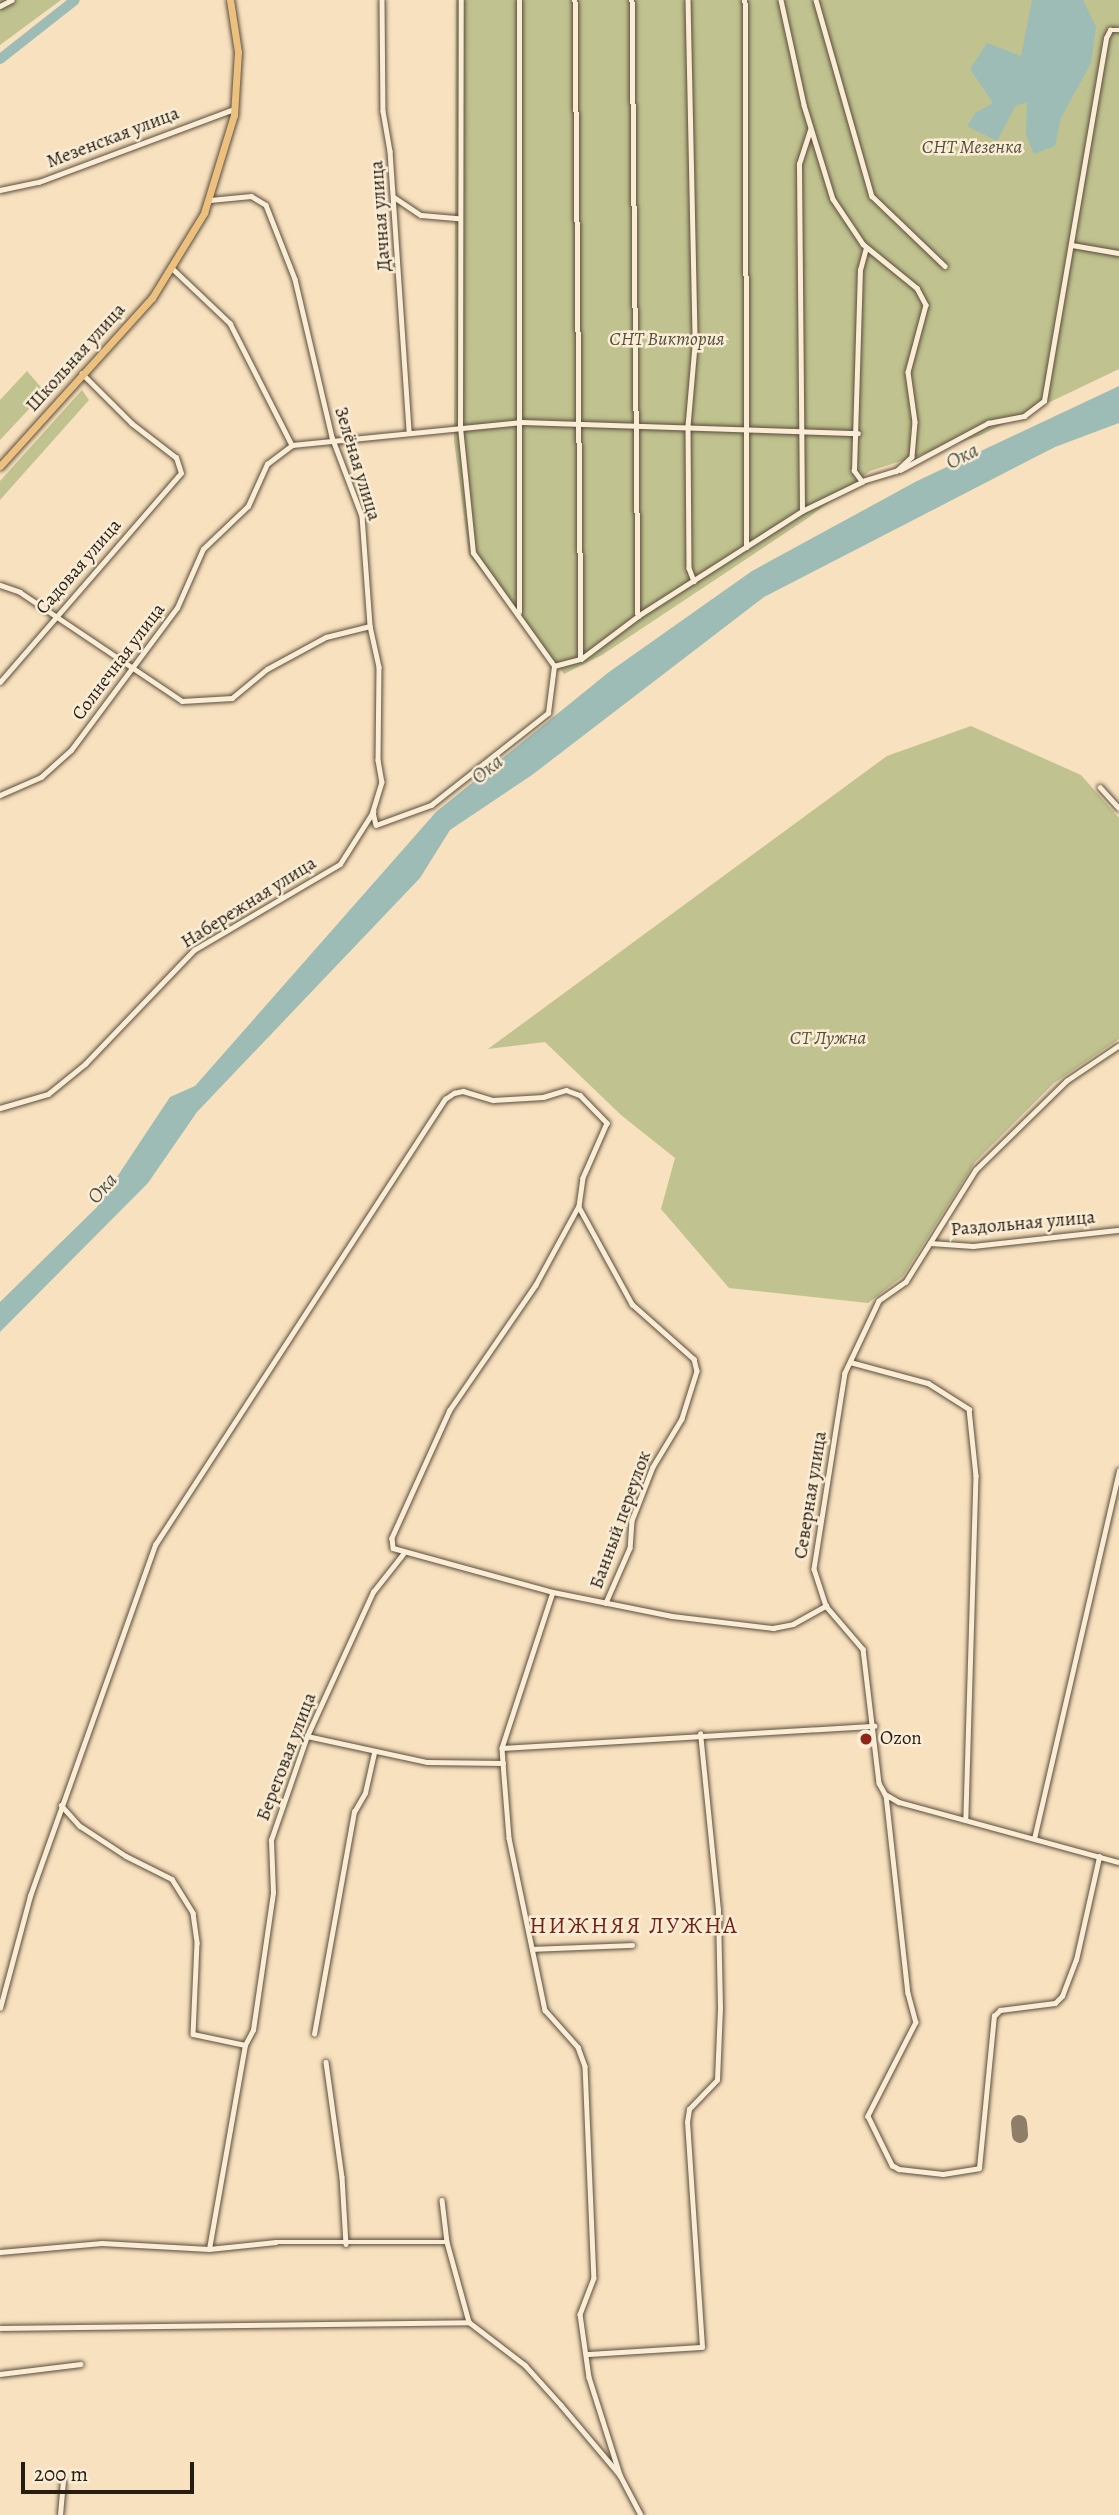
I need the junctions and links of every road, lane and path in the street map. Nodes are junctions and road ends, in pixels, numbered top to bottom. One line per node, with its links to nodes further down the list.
1 (12, 0): 12 (street)
2 (230, 0): 14 (main road, Школьная улица)
3 (382, 0): 17 (street, Дачная улица)
4 (461, 0): 19 (street)
5 (520, 0): 26 (street)
6 (575, 0): 27 (street)
7 (632, 0): 28 (street)
8 (688, 0): 30 (street)
9 (745, 0): 31 (street)
10 (780, 0): 15 (street)
11 (816, 0): 23 (street)
12 (0, 6)
13 (1119, 30): 20 (street)
14 (235, 109): 16 (street, Мезенская улица); 18 (main road, Школьная улица)
15 (811, 128): 21 (street); 33 (street)
16 (0, 190)
17 (393, 196): 19 (street); 32 (street, Дачная улица)
18 (210, 200): 24 (main road, Школьная улица); 35 (street, Зелёная улица)
19 (458, 218): 29 (street)
20 (1072, 245): 22 (street); 38 (street)
21 (866, 248): 34 (street); 38 (street)
22 (1119, 252)
23 (945, 266)
24 (173, 269): 25 (main road, Школьная улица); 36 (street)
25 (82, 374): 37 (main road, Школьная улица); 46 (street, Садовая улица)
26 (522, 422): 27 (street); 29 (street); 44 (street)
27 (578, 422): 28 (street); 48 (street)
28 (634, 424): 30 (street); 45 (street)
29 (460, 426): 32 (street); 44 (street)
30 (688, 426): 31 (street); 42 (street)
31 (745, 428): 33 (street); 41 (street)
32 (410, 430): 35 (street)
33 (802, 430): 34 (street); 40 (street)
34 (858, 432): 39 (street)
35 (332, 438): 36 (street); 47 (street, Зелёная улица)
36 (292, 445): 50 (street, Солнечная улица)
37 (0, 466)
38 (897, 471): 39 (street)
39 (862, 482): 40 (street)
40 (802, 511): 41 (street)
41 (747, 547): 42 (street)
42 (694, 581): 45 (street)
43 (0, 585): 46 (street)
44 (519, 613): 49 (street)
45 (638, 616): 48 (street)
46 (54, 617): 50 (street); 51 (street, Садовая улица)
47 (370, 626): 50 (street); 54 (street, Зелёная улица)
48 (581, 659): 49 (street)
49 (554, 666): 56 (street)
50 (130, 670): 53 (street, Солнечная улица)
51 (0, 682)
52 (1101, 787): 55 (street)
53 (0, 795)
54 (380, 797): 56 (street, Набережная улица)
55 (1119, 808)
56 (373, 812): 58 (street, Набережная улица)
57 (1119, 1046): 61 (street, Северная улица)
58 (0, 1108)
59 (579, 1206): 64 (street); 66 (street, Банный переулок); 75 (street)
60 (1119, 1230): 61 (street, Раздольная улица)
61 (930, 1243): 62 (street, Северная улица)
62 (850, 1362): 67 (street, Северная улица); 76 (street)
63 (1119, 1471): 77 (street)
64 (404, 1554): 65 (street); 70 (street, Береговая улица)
65 (553, 1592): 66 (street); 71 (street)
66 (606, 1603): 67 (street)
67 (826, 1606): 68 (street, Северная улица)
68 (874, 1726): 69 (street); 74 (street, Северная улица)
69 (700, 1734): 71 (street); 93 (street)
70 (307, 1735): 72 (street); 84 (street, Береговая улица)
71 (502, 1748): 73 (street)
72 (374, 1753): 73 (street); 83 (street)
73 (503, 1763): 81 (street)
74 (886, 1794): 76 (street); 78 (street, Северная улица)
75 (61, 1804): 82 (street); 84 (street)
76 (966, 1820): 77 (street)
77 (1034, 1839): 78 (street)
78 (1099, 1857): 79 (street)
79 (1119, 1862)
80 (632, 1945): 81 (street)
81 (532, 1950): 93 (street)
82 (0, 2008)
83 (314, 2034)
84 (246, 2045): 89 (street, Береговая улица)
85 (326, 2062): 88 (street)
86 (442, 2200): 87 (street)
87 (447, 2242): 88 (street); 91 (street)
88 (346, 2244): 89 (street)
89 (209, 2249): 90 (street)
90 (0, 2252)
91 (469, 2322): 92 (street); 96 (street)
92 (0, 2328)
93 (587, 2354): 96 (street)
94 (80, 2364): 95 (street)
95 (0, 2374)
96 (620, 2475): 99 (street)
97 (63, 2482): 98 (street)
98 (60, 2515)
99 (641, 2515)

